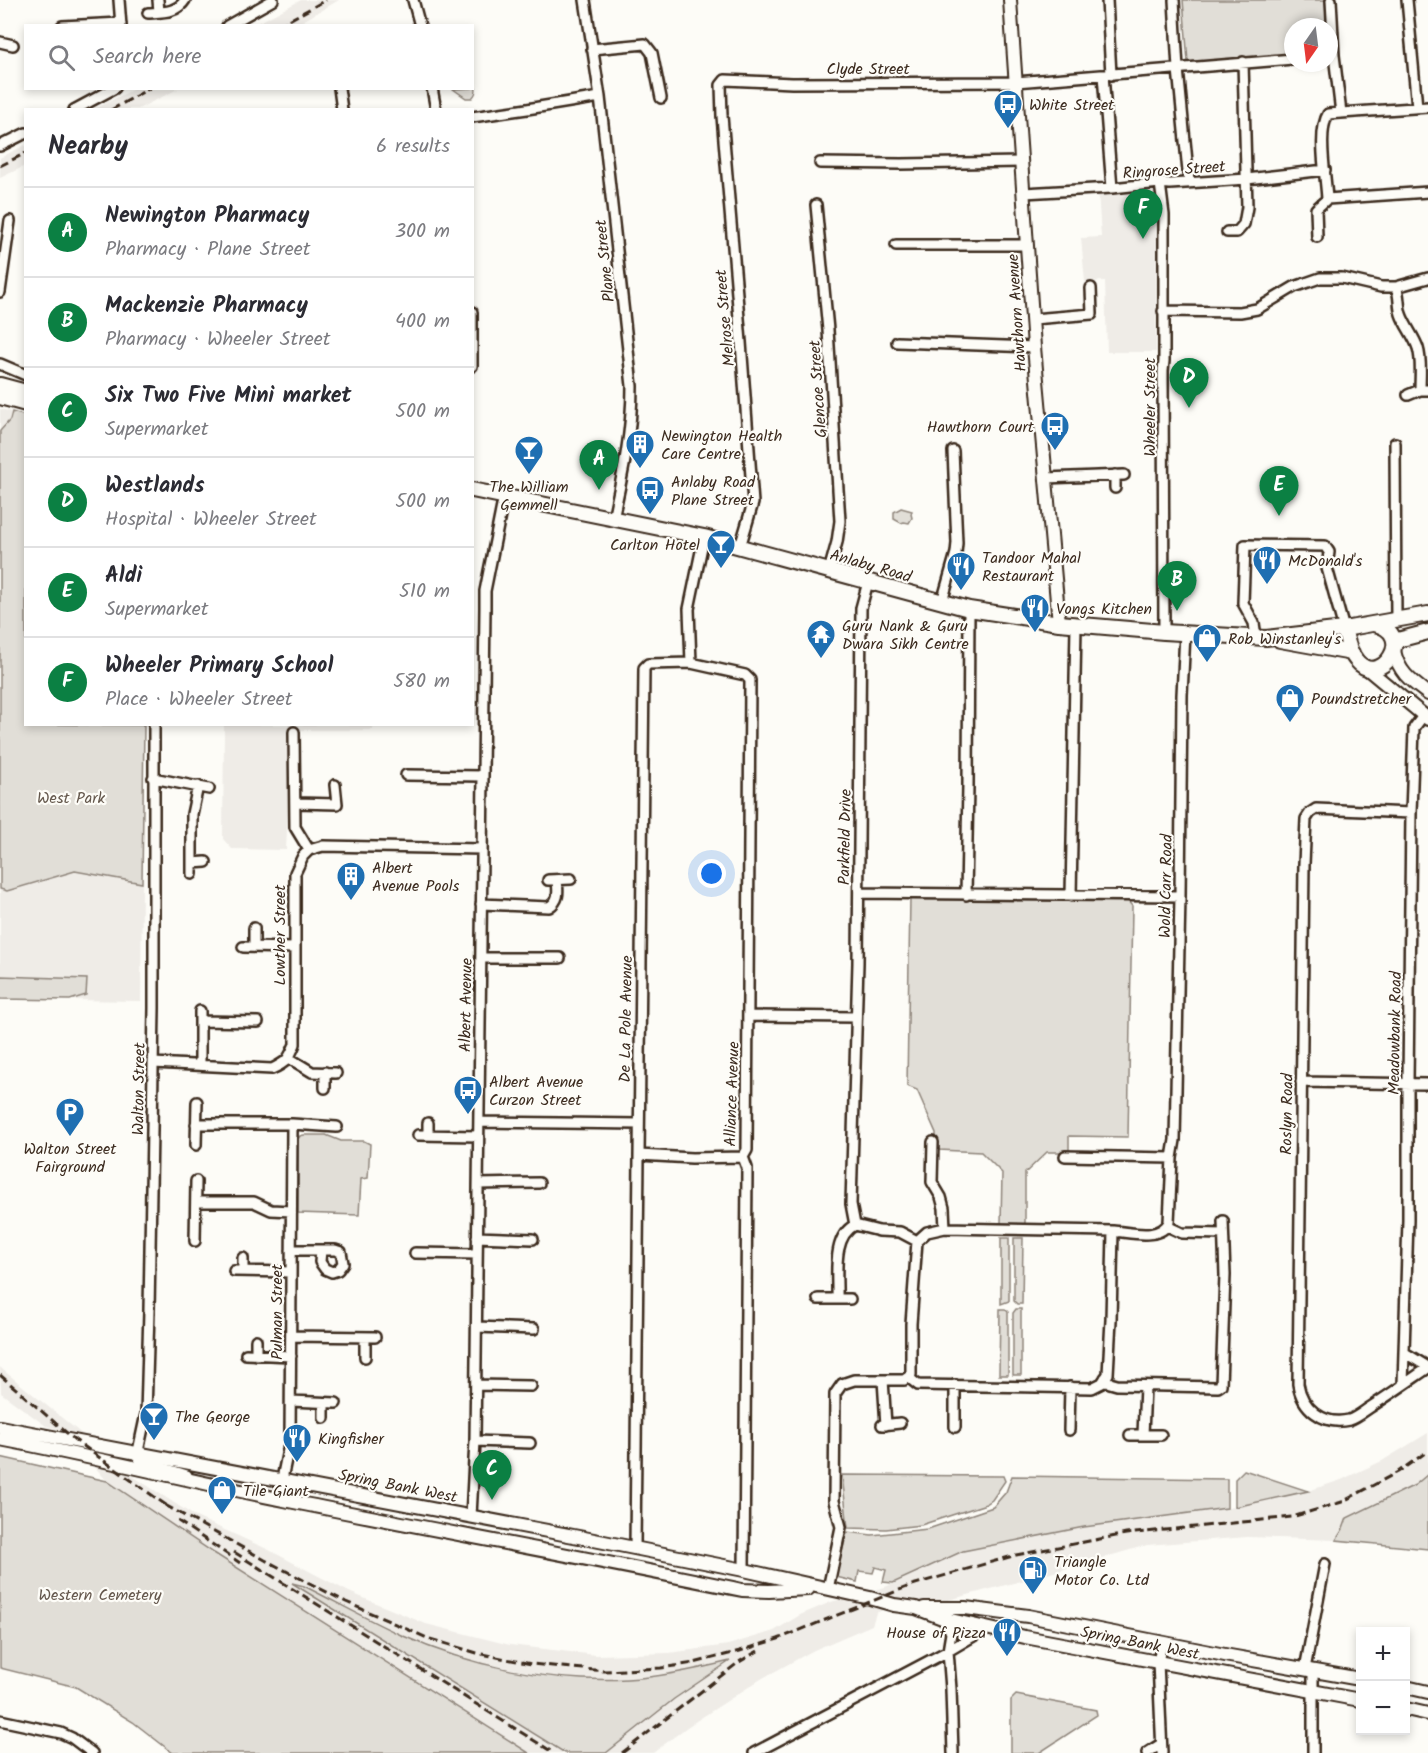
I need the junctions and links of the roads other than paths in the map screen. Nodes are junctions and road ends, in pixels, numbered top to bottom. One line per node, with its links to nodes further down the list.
1 (119, 0): 15 (street)
2 (158, 0): 12 (street)
3 (184, 0): 12 (street)
4 (273, 0): 16 (street)
5 (414, 0): 17 (street)
6 (585, 0): 20 (street, Plane Street)
7 (1010, 0): 26 (street, Hawthorn Avenue)
8 (1107, 0): 25 (street)
9 (1174, 0): 23 (street)
10 (1331, 0): 14 (street)
11 (1407, 0): 37 (street)
12 (159, 12): 13 (street)
13 (148, 13)
14 (1332, 18)
15 (121, 24)
16 (231, 24)
17 (420, 24)
18 (0, 42): 19 (street)
19 (13, 45)
20 (592, 49): 31 (street, Plane Street); 32 (street)
21 (1284, 59): 22 (street)
22 (1243, 62): 23 (street); 45 (street)
23 (1178, 69): 25 (street); 46 (street)
24 (1334, 72): 38 (street)
25 (1107, 75): 26 (street); 48 (street)
26 (1016, 82): 27 (street, Clyde Street); 42 (street, Hawthorn Avenue)
27 (721, 85): 82 (street, Melrose Street)
28 (111, 90): 34 (street)
29 (339, 90): 35 (street)
30 (432, 90): 36 (street)
31 (600, 97): 39 (street); 80 (street, Plane Street)
32 (661, 98)
33 (1428, 107): 37 (street)
34 (78, 108)
35 (342, 108)
36 (436, 108)
37 (1417, 108): 38 (street)
38 (1341, 112): 44 (street)
39 (474, 117)
40 (24, 134): 41 (street)
41 (0, 146)
42 (1021, 162): 43 (street); 50 (street, Hawthorn Avenue)
43 (820, 164)
44 (1325, 170): 45 (street, Ringrose Street); 51 (street)
45 (1247, 179): 46 (street, Ringrose Street); 55 (street)
46 (1189, 182): 47 (street, Ringrose Street)
47 (1160, 183): 48 (street, Ringrose Street); 62 (street, Wheeler Street)
48 (1112, 188): 50 (street, Ringrose Street)
49 (1428, 192): 51 (street)
50 (1024, 193): 57 (street, Hawthorn Avenue)
51 (1327, 199): 54 (street)
52 (816, 205): 83 (street, Glencoe Street)
53 (10, 221): 61 (street)
54 (1317, 237)
55 (1239, 243)
56 (896, 245): 57 (street)
57 (1027, 245): 63 (street, Hawthorn Avenue)
58 (1428, 278): 59 (street)
59 (1396, 286): 62 (street); 69 (street)
60 (1090, 288): 63 (street)
61 (0, 292)
62 (1163, 311): 93 (street, Wheeler Street)
63 (1033, 319): 65 (street, Hawthorn Avenue)
64 (897, 342): 65 (street)
65 (1034, 347): 76 (street, Hawthorn Avenue)
66 (0, 364): 67 (street)
67 (24, 374)
68 (0, 385): 70 (main road)
69 (1424, 390): 71 (street)
70 (24, 391)
71 (1408, 395)
72 (0, 397): 73 (main road)
73 (24, 403)
74 (1395, 443): 88 (street)
75 (953, 451): 85 (street)
76 (1046, 478): 77 (street); 89 (street, Hawthorn Avenue)
77 (1115, 488)
78 (474, 490): 79 (main road, Anlaby Road)
79 (504, 496): 80 (main road, Anlaby Road); 106 (street, Albert Avenue)
80 (613, 518): 81 (main road, Anlaby Road)
81 (704, 537): 82 (main road, Anlaby Road); 99 (street)
82 (740, 547): 83 (main road, Anlaby Road)
83 (829, 571): 84 (main road, Anlaby Road)
84 (868, 582): 85 (main road, Anlaby Road); 119 (street, Parkfield Drive)
85 (942, 602): 86 (main road, Anlaby Road)
86 (969, 609): 89 (main road, Anlaby Road); 120 (street)
87 (1428, 614): 88 (main road, Anlaby Road)
88 (1396, 620): 91 (main road, Anlaby Road)
89 (1059, 623): 90 (main road, Anlaby Road)
90 (1076, 625): 93 (main road, Anlaby Road); 121 (street)
91 (1368, 625): 92 (main road, Anlaby Road); 97 (main road); 98 (main road)
92 (1344, 630): 96 (main road, Anlaby Road); 96 (street); 98 (main road)
93 (1164, 632): 95 (main road, Anlaby Road)
94 (1428, 632): 97 (main road)
95 (1185, 633): 96 (main road, Anlaby Road); 122 (street, Wold Carr Road)
96 (1261, 637): 98 (main road, Anlaby Road)
97 (1394, 646): 100 (main road); 101 (street)
98 (1352, 653): 100 (main road)
99 (691, 663): 131 (street, Alliance Avenue); 149 (street, De La Pole Avenue)
100 (1364, 666): 102 (street)
101 (1428, 694)
102 (1426, 717): 112 (street, Meadowbank Road)
103 (154, 726): 107 (street, Walton Street)
104 (294, 732): 111 (street)
105 (406, 775): 106 (street)
106 (483, 776): 113 (street, Albert Avenue)
107 (153, 777): 109 (street); 136 (street, Walton Street)
108 (335, 784): 111 (street)
109 (198, 786): 110 (street); 116 (street)
110 (209, 789)
111 (296, 803): 114 (street)
112 (1412, 813): 140 (street, Roslyn Road); 141 (street, Meadowbank Road)
113 (482, 849): 114 (street); 123 (street, Albert Avenue)
114 (309, 850): 127 (street, Lowther Street)
115 (206, 862): 116 (street)
116 (192, 863): 117 (street)
117 (192, 874)
118 (571, 879): 123 (street)
119 (859, 893): 120 (street); 132 (street, Parkfield Drive)
120 (966, 895): 121 (street)
121 (1071, 896): 122 (street)
122 (1180, 896): 157 (street, Wold Carr Road)
123 (481, 904): 128 (street, Albert Avenue)
124 (254, 928): 126 (street)
125 (243, 947): 126 (street)
126 (254, 947): 127 (street)
127 (294, 948): 135 (street, Lowther Street)
128 (481, 958): 129 (street); 145 (street, Albert Avenue)
129 (560, 958)
130 (200, 1011): 133 (street)
131 (748, 1016): 132 (street); 156 (street, Alliance Avenue)
132 (856, 1017): 164 (street, Parkfield Drive)
133 (201, 1021): 134 (street); 137 (street)
134 (258, 1022)
135 (290, 1058): 137 (street); 138 (street)
136 (153, 1063): 137 (street); 215 (street, Walton Street)
137 (200, 1065)
138 (325, 1072): 139 (street); 143 (street)
139 (336, 1073)
140 (1301, 1082): 141 (street); 197 (street, Roslyn Road)
141 (1408, 1083): 142 (street); 188 (street, Meadowbank Road)
142 (1428, 1084)
143 (325, 1088)
144 (196, 1102): 147 (street)
145 (479, 1122): 149 (street); 151 (street, Albert Avenue)
146 (428, 1123): 151 (street)
147 (196, 1124): 148 (street); 153 (street)
148 (292, 1124): 150 (street); 162 (street, Pulman Street)
149 (639, 1124): 154 (street, De La Pole Avenue)
150 (337, 1127)
151 (479, 1136): 160 (street, Albert Avenue)
152 (933, 1142): 166 (street)
153 (196, 1145)
154 (639, 1155): 156 (street); 220 (street, De La Pole Avenue)
155 (1065, 1156): 157 (street)
156 (743, 1157): 222 (street, Alliance Avenue)
157 (1172, 1158): 165 (street, Wold Carr Road)
158 (196, 1181): 161 (street)
159 (539, 1183): 160 (street)
160 (478, 1184): 169 (street, Albert Avenue)
161 (196, 1202): 162 (street); 171 (street)
162 (291, 1211): 173 (street, Pulman Street)
163 (1223, 1221): 168 (street)
164 (855, 1225): 172 (street); 180 (street)
165 (1167, 1226): 167 (street); 168 (street)
166 (945, 1228): 167 (street); 172 (street)
167 (1113, 1231): 193 (street)
168 (1223, 1234): 199 (street)
169 (477, 1237): 170 (street); 176 (street, Albert Avenue)
170 (533, 1239)
171 (195, 1241)
172 (917, 1241): 192 (street)
173 (291, 1250): 174 (street); 178 (street, Pulman Street)
174 (321, 1250)
175 (415, 1253): 176 (street)
176 (477, 1254): 182 (street, Albert Avenue)
177 (243, 1258): 178 (street)
178 (291, 1272): 184 (street, Pulman Street)
179 (818, 1299): 180 (street)
180 (837, 1299): 181 (street)
181 (850, 1299)
182 (477, 1327): 183 (street); 195 (street, Albert Avenue)
183 (534, 1329)
184 (291, 1336): 185 (street); 189 (street, Pulman Street)
185 (365, 1337): 186 (street); 190 (street)
186 (375, 1337)
187 (256, 1340): 189 (street)
188 (1405, 1353): 191 (street); 197 (street, Meadowbank Road)
189 (291, 1356): 201 (street, Pulman Street)
190 (365, 1357)
191 (1428, 1367): 197 (street, Roslyn Road)
192 (908, 1377): 194 (street); 196 (street)
193 (1105, 1378): 199 (street); 200 (street)
194 (883, 1380): 205 (street); 223 (street)
195 (476, 1385): 198 (street); 213 (street, Albert Avenue)
196 (955, 1385): 200 (street); 207 (street)
197 (1403, 1385)
198 (531, 1386)
199 (1145, 1386): 210 (street)
200 (1070, 1387): 208 (street)
201 (291, 1401): 202 (street); 216 (street, Pulman Street)
202 (324, 1403): 203 (street); 204 (street)
203 (336, 1403)
204 (324, 1418)
205 (900, 1423)
206 (0, 1427): 215 (street, Spring Bank West)
207 (955, 1427)
208 (1070, 1430)
209 (1130, 1435): 210 (street)
210 (1143, 1435): 211 (street)
211 (1161, 1435)
212 (0, 1440): 217 (street, Spring Bank West)
213 (475, 1441): 214 (street); 219 (street, Albert Avenue)
214 (530, 1443)
215 (137, 1452): 216 (street, Spring Bank West); 217 (street)
216 (282, 1479): 218 (street, Pulman Street); 219 (street, Spring Bank West)
217 (206, 1483): 218 (street, Spring Bank West)
218 (280, 1499): 223 (street, Spring Bank West)
219 (471, 1516): 220 (street, Spring Bank West)
220 (635, 1548): 222 (street, Spring Bank West)
221 (1325, 1564): 230 (street)
222 (744, 1570): 223 (street, Spring Bank West)
223 (826, 1588): 224 (street, Spring Bank West)
224 (916, 1608): 225 (street, Spring Bank West); 227 (street, Spring Bank West)
225 (942, 1618): 226 (street, Spring Bank West); 228 (street)
226 (987, 1629): 228 (street); 229 (street, Spring Bank West)
227 (1162, 1642): 229 (street); 230 (street, Spring Bank West)
228 (948, 1651): 241 (street); 242 (street)
229 (1158, 1662): 233 (street, Spring Bank West); 239 (street)
230 (1309, 1670): 231 (street, Spring Bank West); 233 (street)
231 (1356, 1678)
232 (1410, 1688): 234 (street)
233 (1312, 1690): 235 (street, Spring Bank West); 244 (street)
234 (1428, 1692)
235 (1356, 1699)
236 (1410, 1710): 237 (street)
237 (1428, 1714)
238 (0, 1720): 240 (street)
239 (1161, 1748): 243 (street)
240 (92, 1753)
241 (754, 1753)
242 (953, 1753)
243 (1147, 1753)
244 (1312, 1753)

